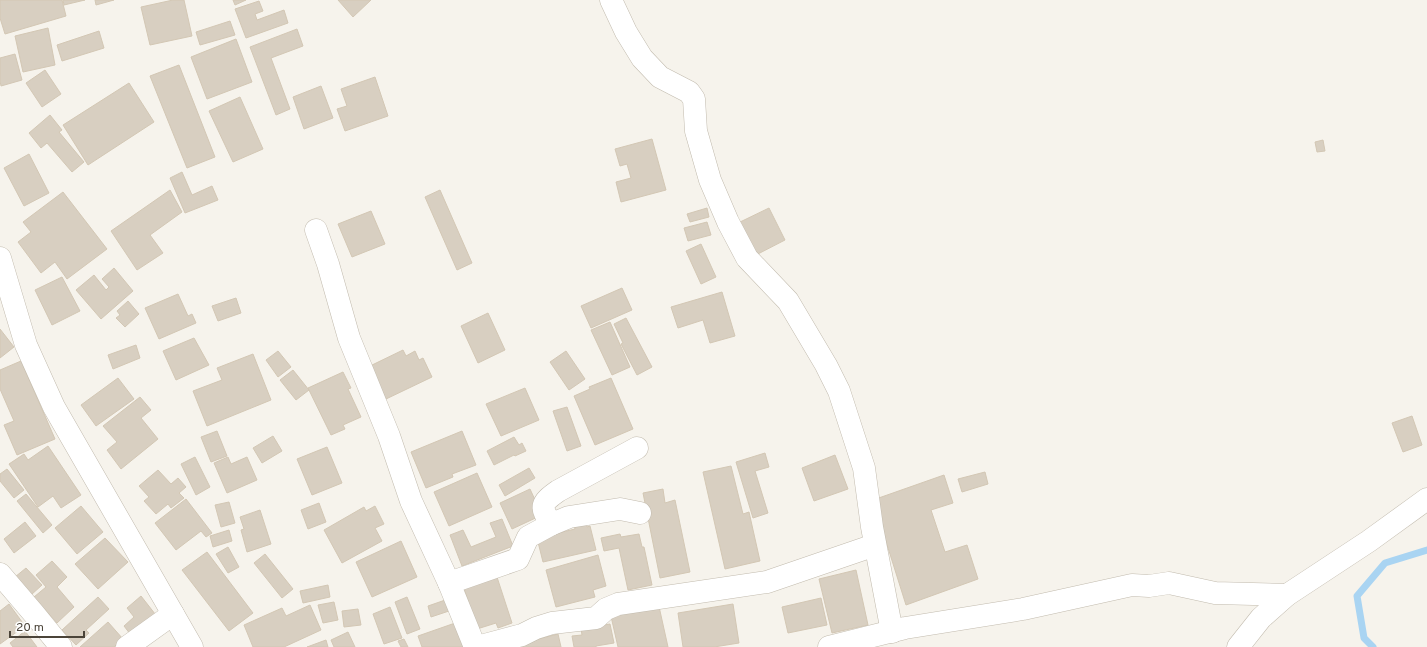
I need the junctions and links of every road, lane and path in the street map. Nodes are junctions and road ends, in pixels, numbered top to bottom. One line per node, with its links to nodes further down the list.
1 (611, 0): 8 (street)
2 (316, 230): 10 (street)
3 (0, 258): 12 (street)
4 (637, 448): 7 (street)
5 (1427, 499): 11 (street)
6 (640, 513): 7 (street)
7 (552, 524): 10 (street)
8 (875, 545): 13 (street); 17 (street)
9 (0, 574): 14 (street)
10 (449, 583): 17 (street)
11 (1287, 596): 13 (street); 19 (street)
12 (173, 614): 15 (street); 16 (street)
13 (892, 632): 18 (street)
14 (61, 647)
15 (127, 647)
16 (192, 647)
17 (476, 647)
18 (829, 647)
19 (1238, 647)

